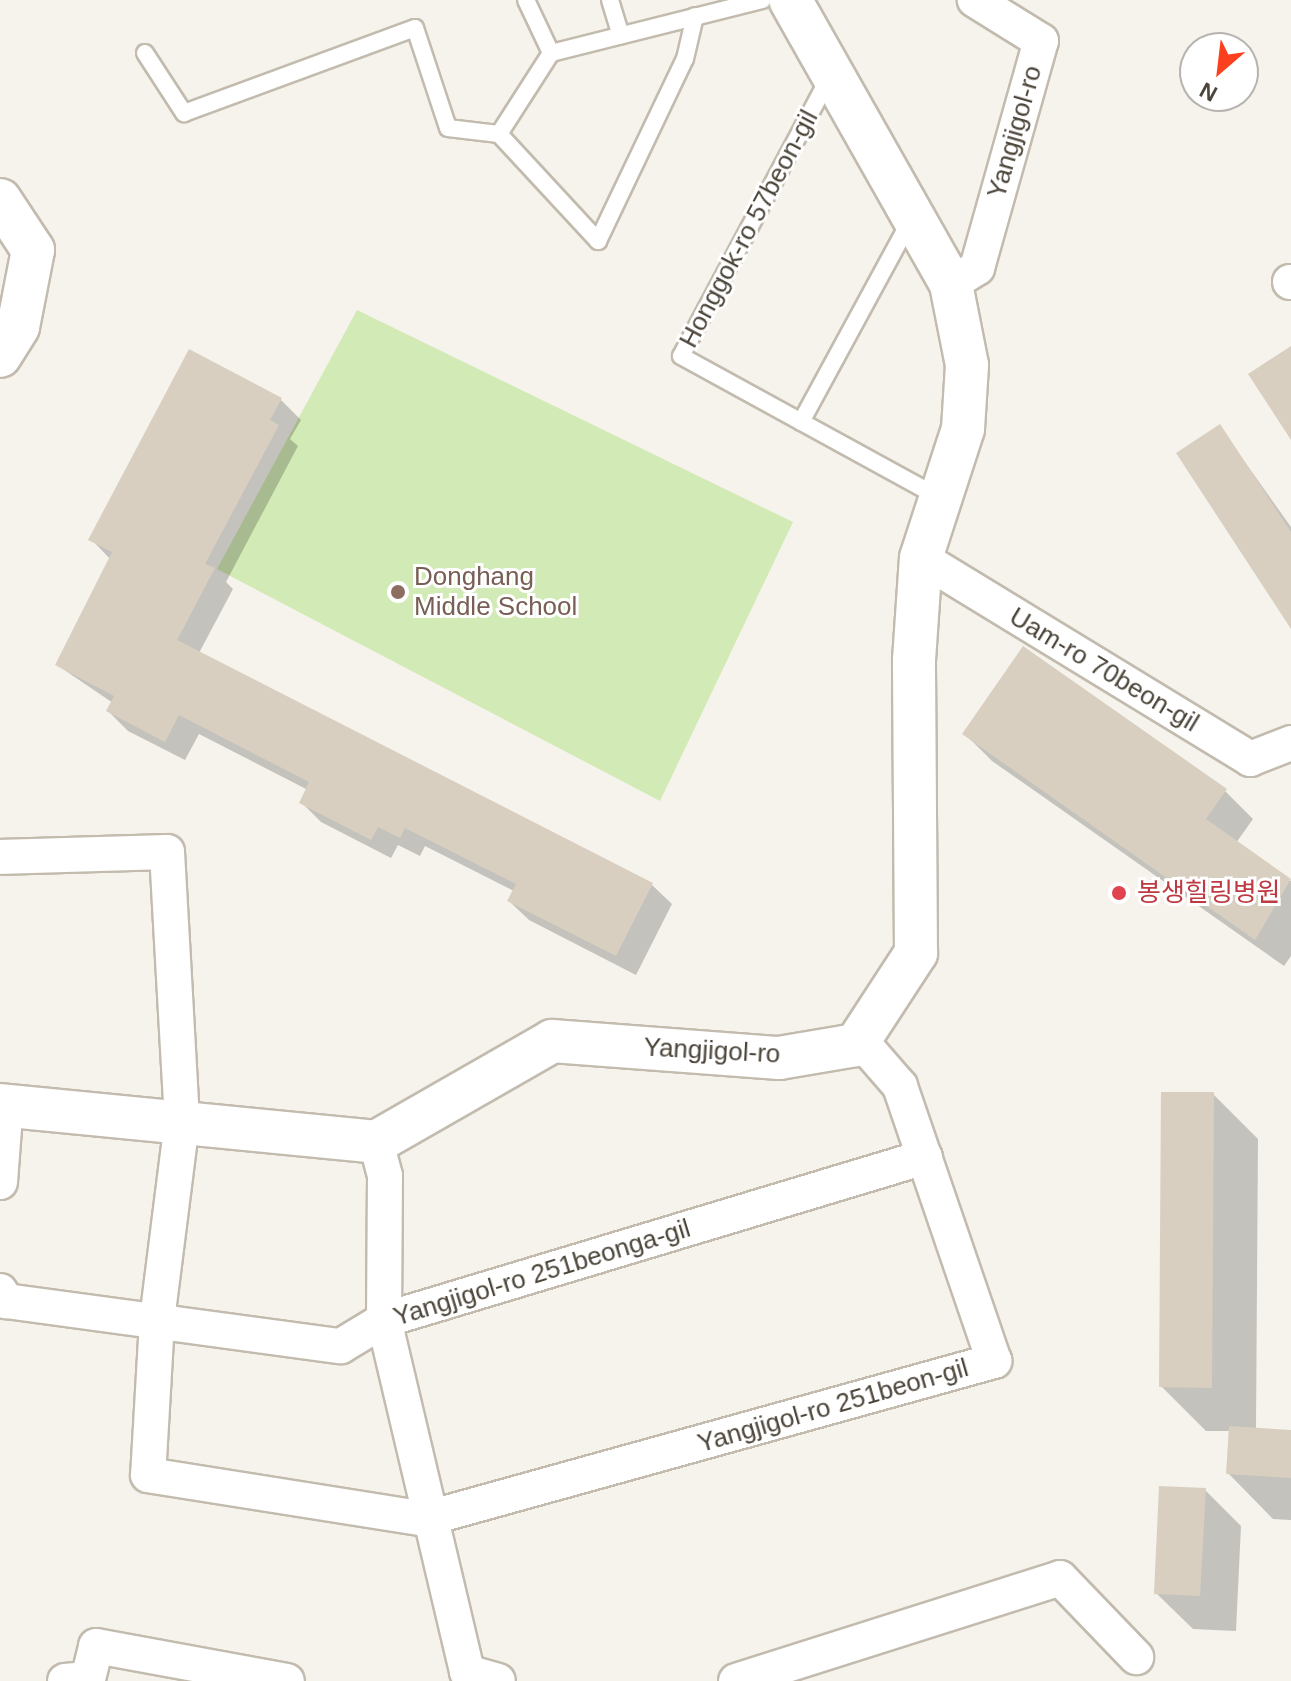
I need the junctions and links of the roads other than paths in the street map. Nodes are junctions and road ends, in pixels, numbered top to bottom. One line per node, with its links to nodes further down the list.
1 (526, 0): 9 (lane)
2 (610, 0): 7 (lane)
3 (762, 0): 6 (lane)
4 (790, 0): 10 (street)
5 (975, 0): 14 (street, Yangjigol-ro)
6 (695, 16): 7 (lane); 11 (lane)
7 (621, 35): 9 (lane)
8 (145, 53): 11 (lane)
9 (551, 53): 11 (lane)
10 (830, 75): 13 (street); 16 (lane, Honggok-ro 57beon-gil)
11 (499, 134)
12 (0, 200): 15 (street)
13 (911, 219): 14 (street); 16 (lane)
14 (951, 284): 17 (street)
15 (0, 356)
16 (801, 422): 17 (lane)
17 (943, 499): 18 (street)
18 (921, 558): 19 (street, Uam-ro 70beon-gil); 21 (street)
19 (1291, 743)
20 (0, 857): 23 (street)
21 (860, 1040): 24 (street, Yangjigol-ro); 25 (street, Yangjigol-ro 251beon-gil)
22 (3, 1104): 23 (street); 26 (street)
23 (182, 1122): 24 (street); 29 (street)
24 (376, 1142): 28 (street)
25 (925, 1157): 28 (street, Yangjigol-ro 251beonga-gil); 30 (street, Yangjigol-ro 251beon-gil)
26 (0, 1182)
27 (3, 1296): 29 (street, Yangjigol-ro 251beonga-gil)
28 (384, 1320): 29 (street, Yangjigol-ro 251beonga-gil); 30 (street)
29 (157, 1321): 30 (street, Yangjigol-ro 251beon-gil)
30 (425, 1519): 32 (street)
31 (1136, 1657): 35 (street)
32 (473, 1678)
33 (65, 1681): 34 (street)
34 (287, 1681)
35 (736, 1681)

